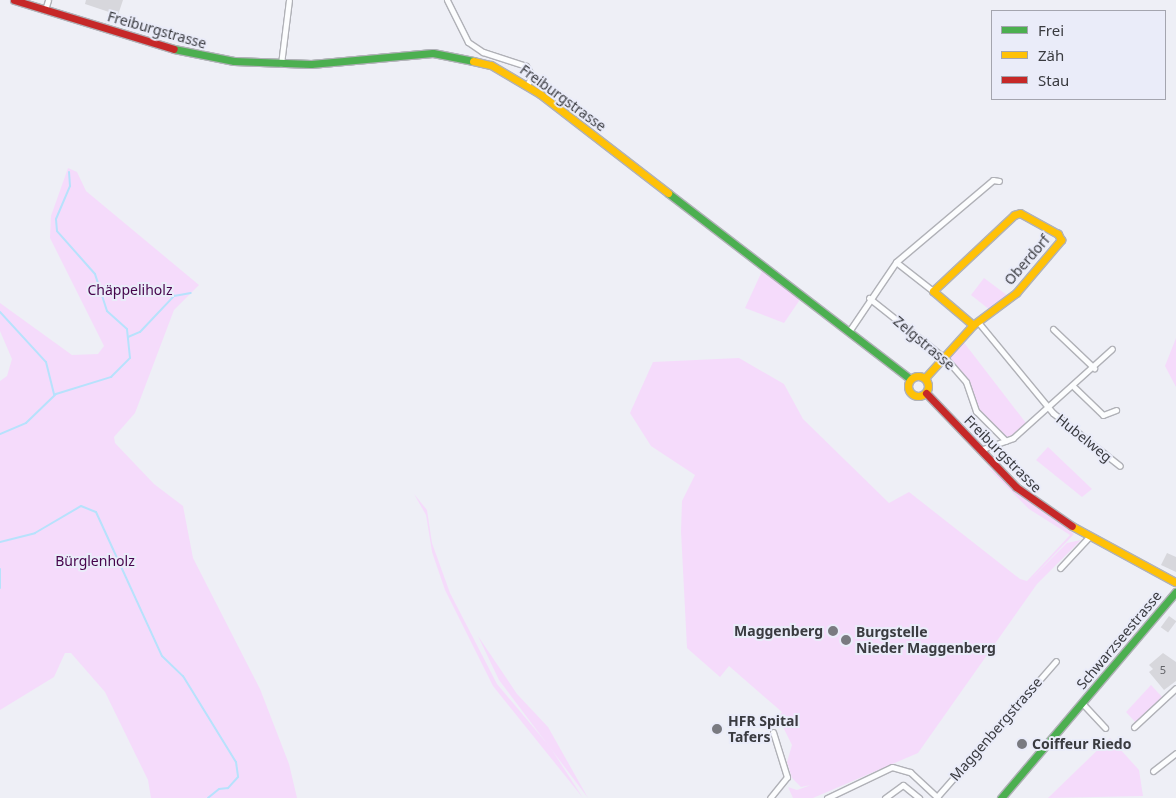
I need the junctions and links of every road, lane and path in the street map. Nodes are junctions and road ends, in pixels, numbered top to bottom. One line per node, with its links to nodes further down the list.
1 (14, 0): 5 (main road, Freiburgstrasse)
2 (48, 0): 5 (street)
3 (289, 0): 6 (street)
4 (448, 0): 7 (street)
5 (45, 10): 6 (main road, Freiburgstrasse)
6 (281, 65): 7 (main road, Freiburgstrasse)
7 (527, 85): 14 (main road, Freiburgstrasse)
8 (999, 181): 9 (street)
9 (896, 262): 10 (street); 11 (street)
10 (933, 291): 12 (main road); 12 (main road, Oberdorf)
11 (869, 298): 14 (street); 16 (street, Zelgstrasse)
12 (976, 323): 16 (main road, Oberdorf); 22 (street)
13 (1053, 329): 17 (street)
14 (850, 330): 19 (main road, Freiburgstrasse)
15 (1112, 349): 17 (street, Hubelweg)
16 (944, 357): 18 (main road, Oberdorf); 24 (street, Zelgstrasse)
17 (1094, 368): 20 (street, Hubelweg)
18 (925, 378): 19 (main road); 21 (main road)
19 (910, 379): 21 (main road, Freiburgstrasse)
20 (1074, 387): 22 (street, Hubelweg); 23 (street)
21 (926, 393): 25 (main road, Freiburgstrasse)
22 (1049, 408): 24 (street, Hubelweg); 26 (street, Hubelweg)
23 (1116, 410)
24 (1006, 441): 25 (street, Hubelweg)
25 (980, 450): 27 (main road, Freiburgstrasse)
26 (1120, 466)
27 (1088, 538): 28 (street); 29 (main road, Freiburgstrasse)
28 (1060, 568)
29 (1176, 581): 30 (main road)
30 (1176, 592): 33 (main road, Schwarzseestrasse)
31 (1056, 660): 43 (street, Maggenbergstrasse)
32 (1176, 688): 35 (street)
33 (1082, 703): 34 (street, Schwarzseestrasse); 44 (main road, Schwarzseestrasse)
34 (1105, 728)
35 (1134, 728)
36 (773, 732): 39 (street)
37 (1176, 753): 38 (street)
38 (1153, 771)
39 (770, 798)
40 (827, 798): 43 (street)
41 (885, 798): 42 (street)
42 (920, 798)
43 (937, 798)
44 (1001, 798)

